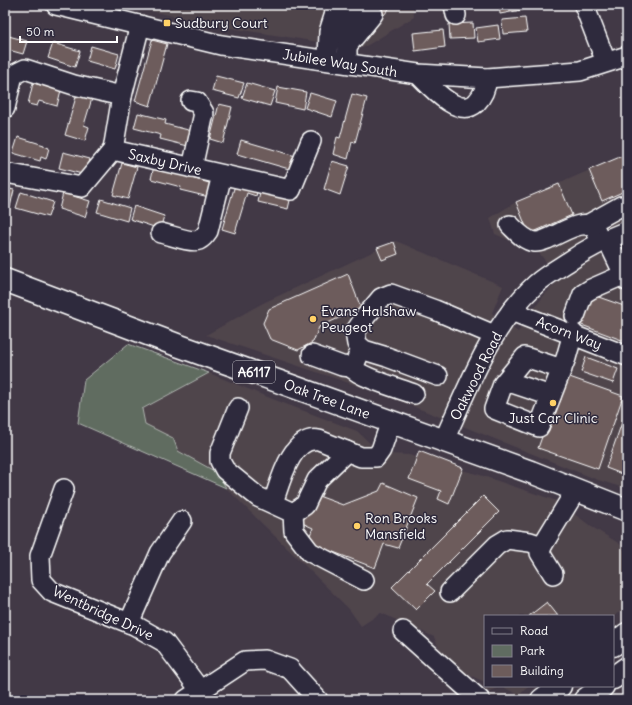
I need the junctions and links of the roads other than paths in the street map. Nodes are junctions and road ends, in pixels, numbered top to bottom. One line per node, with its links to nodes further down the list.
1 (56, 5): 5 (street, Jubilee Way South)
2 (584, 5): 9 (street)
3 (368, 9): 4 (street); 6 (street)
4 (339, 14): 6 (street); 8 (street)
5 (140, 25): 8 (street, Jubilee Way South); 12 (street, Saxby Drive)
6 (347, 54): 8 (street, Jubilee Way South); 10 (street, Jubilee Way South)
7 (627, 56): 9 (street, Jubilee Way South)
8 (328, 60)
9 (606, 62): 11 (street, Jubilee Way South)
10 (418, 74): 11 (street, Jubilee Way South); 11 (street)
11 (487, 78)
12 (122, 96): 14 (street); 16 (street, Saxby Drive)
13 (191, 101): 17 (street)
14 (5, 108)
15 (311, 141): 19 (street, Saxby Drive)
16 (113, 150): 17 (street, Saxby Drive); 18 (street)
17 (192, 168): 19 (street, Saxby Drive)
18 (11, 174)
19 (222, 175): 24 (street)
20 (621, 206): 22 (street)
21 (510, 225): 22 (street)
22 (588, 225): 25 (street)
23 (627, 232): 25 (street, Oakwood Road)
24 (161, 233)
25 (604, 241): 26 (street); 28 (street, Oakwood Road)
26 (625, 278): 29 (street)
27 (5, 280): 41 (main road, Oak Tree Lane / A6117)
28 (511, 311): 29 (street, Acorn Way); 30 (street, Oakwood Road)
29 (574, 328): 33 (street, Acorn Way); 35 (street)
30 (494, 335): 31 (street); 42 (street, Oakwood Road)
31 (361, 347): 34 (street); 36 (street)
32 (312, 355): 34 (street)
33 (627, 356)
34 (351, 367): 38 (street)
35 (562, 369): 37 (street); 39 (street)
36 (438, 376)
37 (506, 381): 39 (street); 39 (street)
38 (414, 394)
39 (551, 396)
40 (238, 408): 46 (street)
41 (391, 421): 42 (main road, Oak Tree Lane / A6117); 43 (street)
42 (444, 440): 44 (main road, Oak Tree Lane / A6117)
43 (346, 451): 46 (street); 48 (street)
44 (576, 490): 47 (main road, Oak Tree Lane / A6117); 50 (street)
45 (57, 496): 54 (street, Wentbridge Drive)
46 (273, 503): 48 (street)
47 (627, 510)
48 (292, 513): 52 (street)
49 (182, 521): 54 (street)
50 (542, 546): 51 (street); 53 (street)
51 (553, 574)
52 (364, 580)
53 (450, 592)
54 (129, 624): 64 (street, Wentbridge Drive)
55 (403, 631): 66 (street)
56 (627, 634): 57 (main road)
57 (614, 644)
58 (627, 644): 59 (main road)
59 (614, 650)
60 (627, 668): 61 (main road)
61 (614, 677)
62 (559, 687): 67 (main road)
63 (602, 687): 68 (main road)
64 (193, 695): 65 (street)
65 (318, 700)
66 (480, 700)
67 (542, 700)
68 (584, 700)

